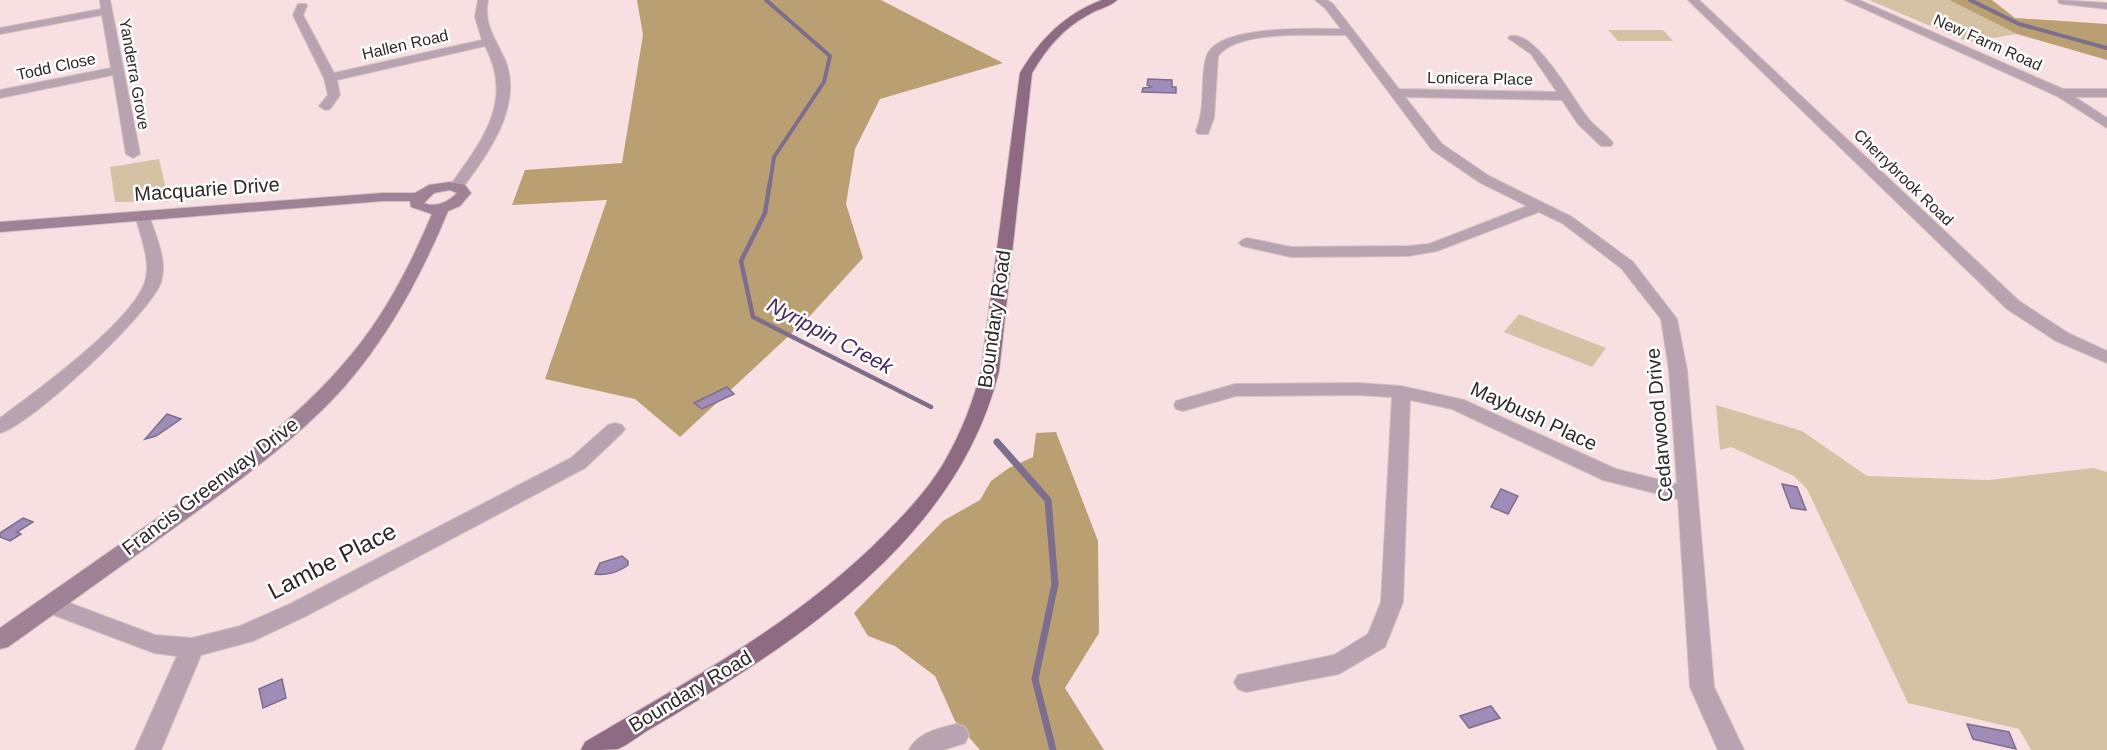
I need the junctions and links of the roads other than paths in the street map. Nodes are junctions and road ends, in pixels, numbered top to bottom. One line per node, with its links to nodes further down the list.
1 (483, 0): 13 (street)
2 (1320, 0): 11 (street, Cedarwood Drive)
3 (1693, 0): 33 (street, Cherrybrook Road)
4 (1850, 0): 17 (street, New Farm Road)
5 (1106, 1): 45 (main road, Boundary Road)
6 (2063, 1): 9 (street)
7 (106, 6): 10 (street); 14 (street, Yanderra Grove)
8 (302, 6): 15 (street)
9 (2107, 6)
10 (0, 31)
11 (1347, 32): 16 (street, Cedarwood Drive); 23 (street)
12 (1514, 38): 20 (street, Lonicera Place)
13 (488, 42): 15 (street, Hallen Road); 26 (street)
14 (118, 70): 19 (street, Todd Close); 25 (street, Yanderra Grove)
15 (330, 78): 21 (street)
16 (1395, 93): 20 (street, Lonicera Place); 28 (street, Cedarwood Drive)
17 (2061, 93): 18 (street); 22 (street, New Farm Road)
18 (2107, 93)
19 (0, 94)
20 (1565, 96): 24 (street, Lonicera Place)
21 (325, 106)
22 (2107, 124)
23 (1203, 131)
24 (1606, 143)
25 (133, 153)
26 (456, 187): 27 (main road); 29 (main road)
27 (418, 197): 29 (main road); 30 (main road, Macquarie Drive)
28 (1538, 207): 32 (street); 38 (street, Cedarwood Drive)
29 (442, 208): 39 (main road, Francis Greenway Drive)
30 (142, 215): 31 (main road, Macquarie Drive); 36 (street)
31 (0, 227)
32 (1247, 243)
33 (2107, 358)
34 (1401, 392): 35 (street, Maybush Place); 38 (street, Maybush Place); 42 (street)
35 (1183, 405)
36 (0, 427)
37 (615, 429): 41 (street, Lambe Place)
38 (1686, 494): 47 (street, Cedarwood Drive)
39 (51, 605): 40 (main road, Francis Greenway Drive); 41 (street, Lambe Place)
40 (0, 640)
41 (192, 648): 44 (street)
42 (1246, 682)
43 (956, 735): 46 (street)
44 (148, 750)
45 (594, 750)
46 (922, 750)
47 (1731, 750)

